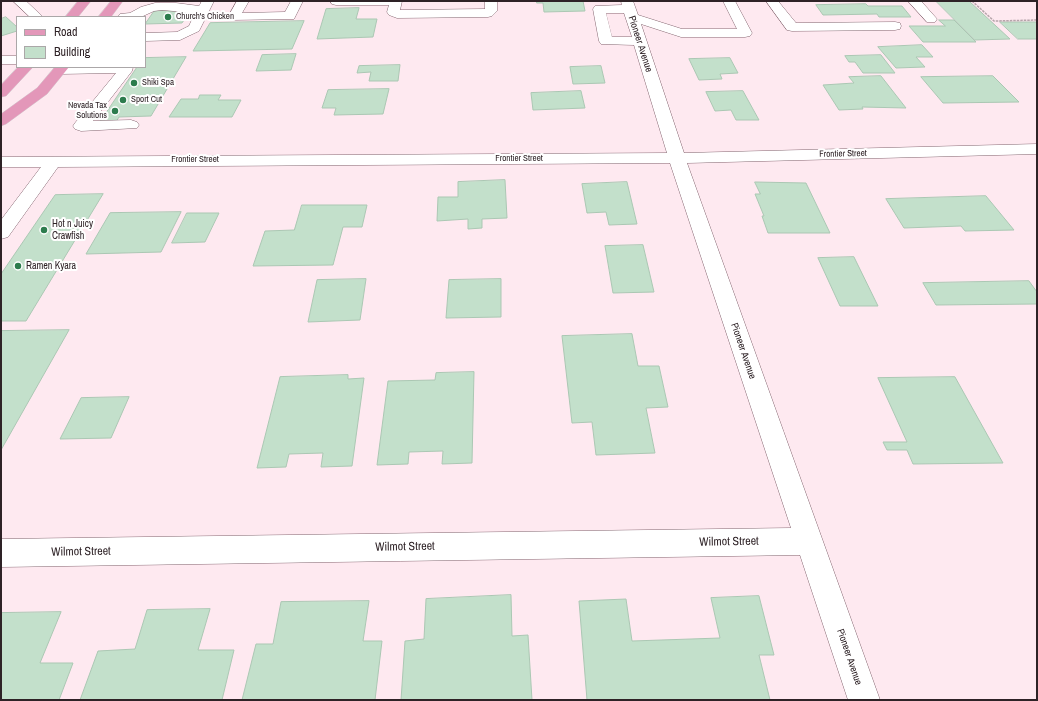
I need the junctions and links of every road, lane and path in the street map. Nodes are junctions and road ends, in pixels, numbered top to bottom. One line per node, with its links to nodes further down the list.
1 (19, 1): 16 (street)
2 (86, 1): 17 (main road)
3 (117, 1): 18 (main road)
4 (243, 1): 5 (street)
5 (297, 1)
6 (336, 1): 7 (street)
7 (392, 1)
8 (396, 1): 9 (street)
9 (491, 1)
10 (729, 1): 15 (street)
11 (772, 1): 22 (street)
12 (914, 1): 20 (street)
13 (972, 1): 21 (path)
14 (205, 6): 19 (street); 23 (street)
15 (629, 9): 24 (street, Pioneer Avenue); 24 (street)
16 (36, 16)
17 (72, 16)
18 (105, 16)
19 (136, 16)
20 (931, 19)
21 (1037, 20)
22 (895, 26)
23 (146, 37)
24 (639, 41): 33 (street, Pioneer Avenue)
25 (1, 60): 26 (street)
26 (16, 60)
27 (25, 68): 29 (main road)
28 (61, 68): 30 (main road); 31 (street)
29 (1, 93)
30 (1, 121)
31 (131, 125)
32 (1037, 150): 33 (street, Frontier Street)
33 (677, 158): 34 (street, Frontier Street); 37 (street, Pioneer Avenue)
34 (54, 161): 35 (street, Frontier Street); 36 (street)
35 (1, 162)
36 (1, 233)
37 (809, 541): 38 (street, Wilmot Street); 39 (street, Pioneer Avenue)
38 (1, 553)
39 (864, 700)

